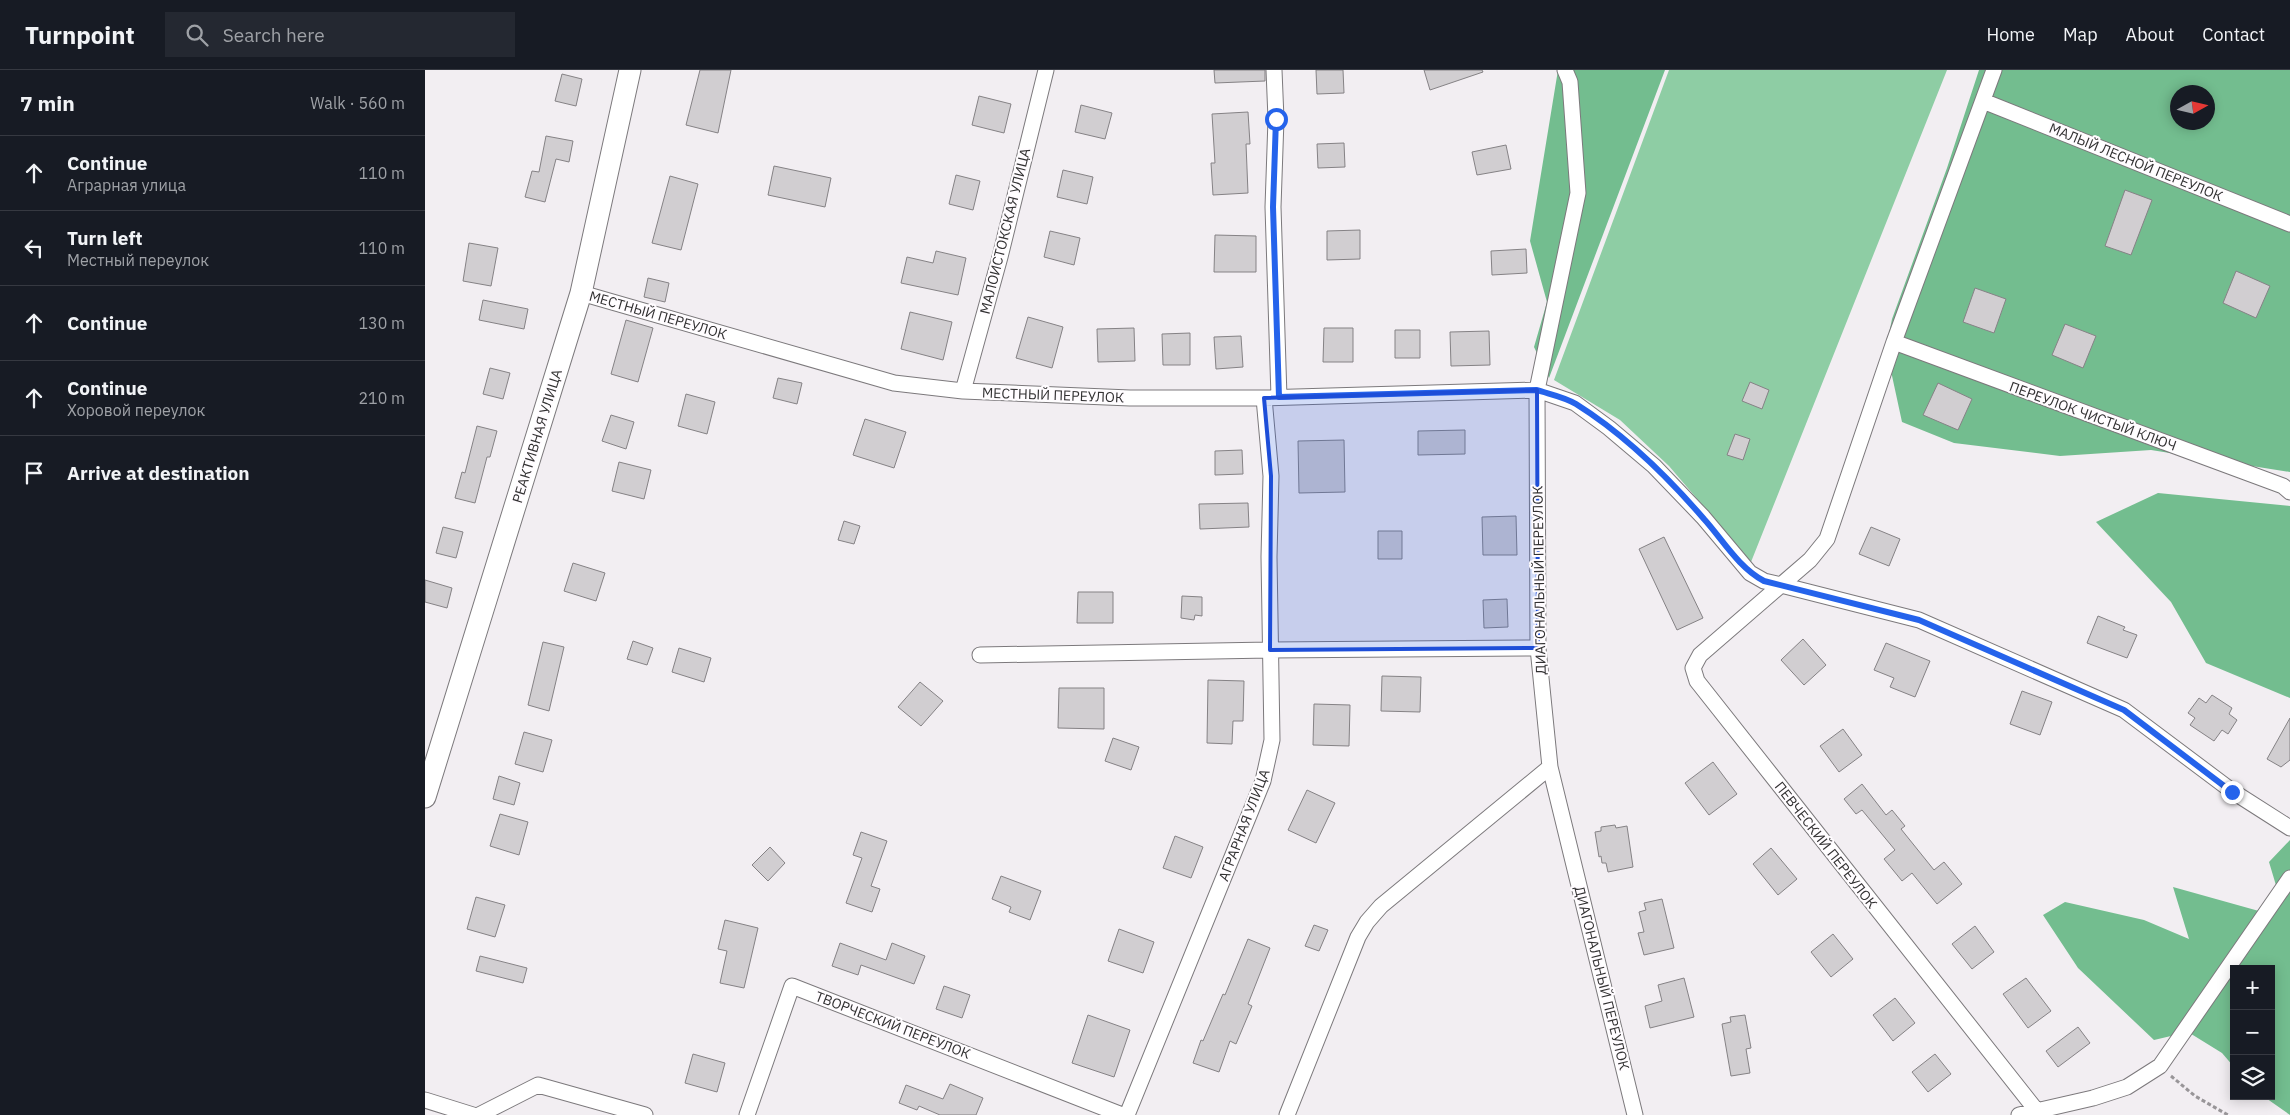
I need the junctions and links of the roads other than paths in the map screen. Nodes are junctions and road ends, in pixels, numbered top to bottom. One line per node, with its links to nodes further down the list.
1 (631, 70): 8 (main road, РЕАКТИВНАЯ УЛИЦА)
2 (1046, 70): 11 (street, МАЛОИСТОКСКАЯ УЛИЦА)
3 (1274, 70): 12 (street, АГРАРНАЯ УЛИЦА)
4 (1565, 70): 10 (street, ДИАГОНАЛЬНЫЙ ПЕРЕУЛОК)
5 (1994, 70): 6 (street, ПЕВЧЕСКИЙ ПЕРЕУЛОК)
6 (1983, 101): 7 (street, МАЛЫЙ ЛЕСНОЙ ПЕРЕУЛОК); 9 (street, ПЕВЧЕСКИЙ ПЕРЕУЛОК)
7 (2290, 224)
8 (581, 294): 11 (street, МЕСТНЫЙ ПЕРЕУЛОК); 19 (main road, РЕАКТИВНАЯ УЛИЦА)
9 (1894, 342): 13 (street, ПЕРЕУЛОК ЧИСТЫЙ КЛЮЧ); 14 (street, ПЕВЧЕСКИЙ ПЕРЕУЛОК)
10 (1537, 390): 12 (street, МЕСТНЫЙ ПЕРЕУЛОК); 14 (street); 15 (street, ДИАГОНАЛЬНЫЙ ПЕРЕУЛОК)
11 (963, 391): 12 (street, МЕСТНЫЙ ПЕРЕУЛОК)
12 (1271, 397): 16 (street, АГРАРНАЯ УЛИЦА)
13 (2288, 485)
14 (1781, 585): 20 (street); 23 (street, ПЕВЧЕСКИЙ ПЕРЕУЛОК)
15 (1538, 648): 16 (street); 18 (street, ДИАГОНАЛЬНЫЙ ПЕРЕУЛОК)
16 (1270, 650): 17 (street); 29 (street, АГРАРНАЯ УЛИЦА)
17 (980, 655)
18 (1550, 767): 30 (street); 31 (street, ДИАГОНАЛЬНЫЙ ПЕРЕУЛОК)
19 (425, 797)
20 (2290, 828)
21 (2290, 878): 23 (street)
22 (425, 1100): 24 (street)
23 (2039, 1113): 32 (street)
24 (473, 1115)
25 (479, 1115): 26 (street)
26 (645, 1115)
27 (747, 1115): 28 (street, ТВОРЧЕСКИЙ ПЕРЕУЛОК)
28 (1123, 1115)
29 (1127, 1115)
30 (1287, 1115)
31 (1635, 1115)
32 (2019, 1115)

